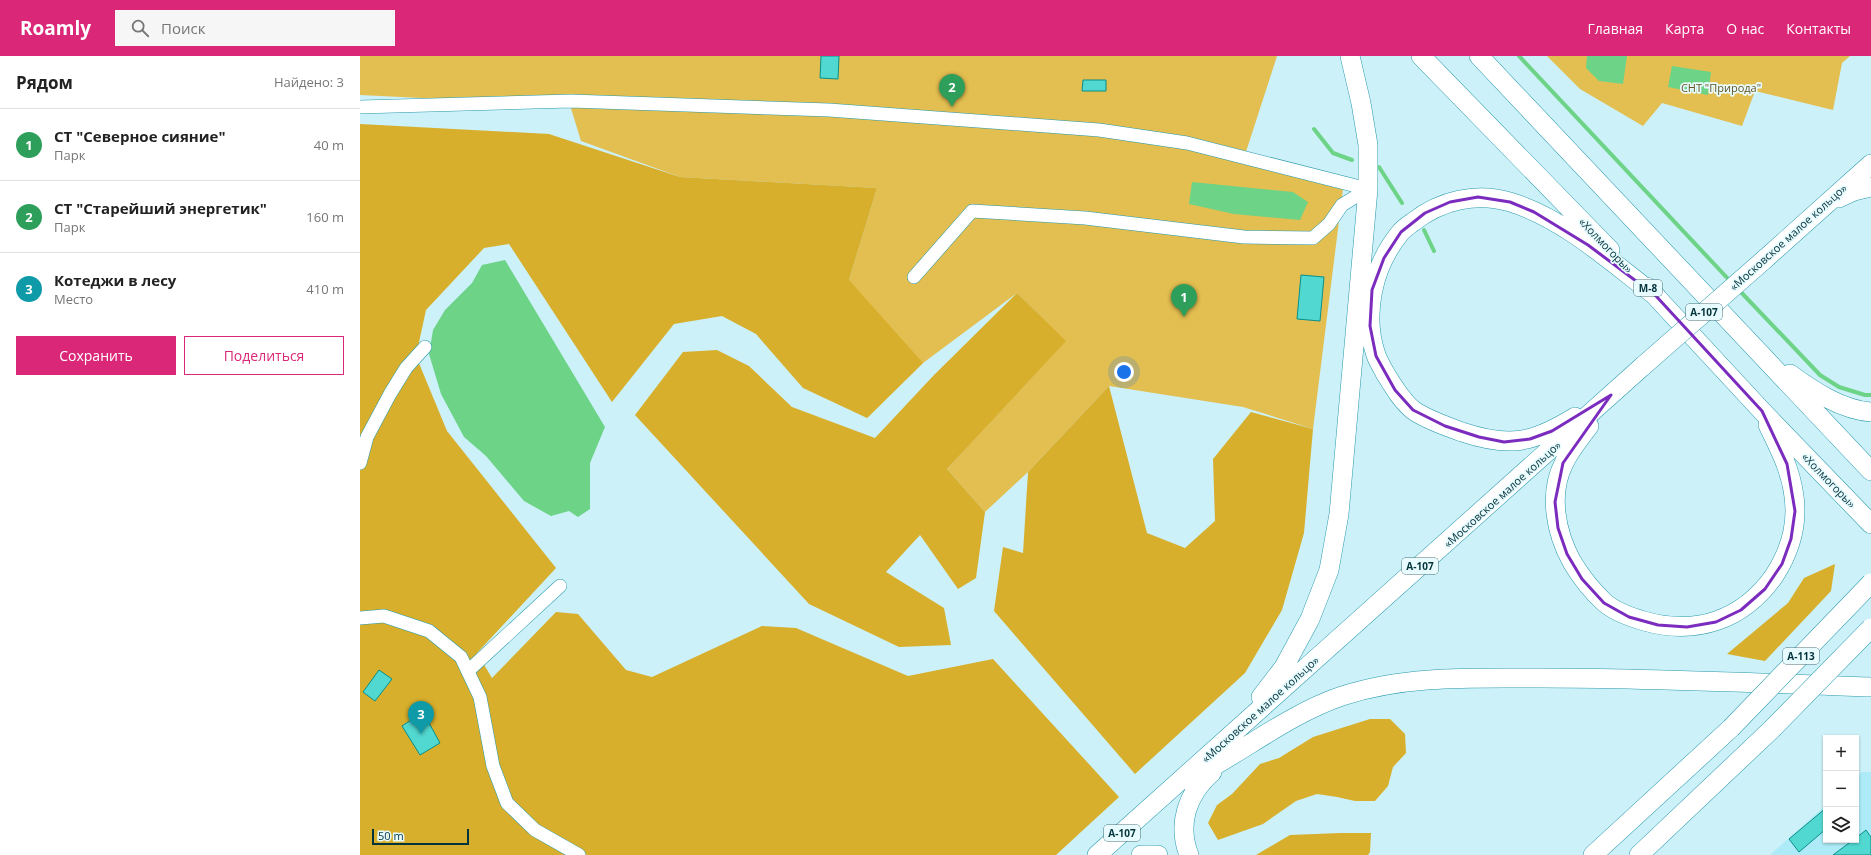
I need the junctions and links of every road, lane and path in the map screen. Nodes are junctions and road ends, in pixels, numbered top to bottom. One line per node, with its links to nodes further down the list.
1 (1350, 56): 7 (highway)
2 (1421, 56): 10 (highway, «Холмогоры» / М-8)
3 (1479, 56): 12 (highway)
4 (360, 107): 7 (lane)
5 (1871, 164): 8 (highway, «Московское малое кольцо» / А-107)
6 (1871, 187): 8 (highway)
7 (1368, 189): 9 (lane); 25 (highway)
8 (1822, 207): 13 (highway, «Московское малое кольцо» / А-107, bridge)
9 (914, 277)
10 (1656, 296): 13 (highway); 14 (highway, «Холмогоры» / М-8)
11 (425, 347): 16 (lane)
12 (1758, 351): 15 (highway); 17 (highway)
13 (1612, 396): 14 (highway); 25 (highway, «Московское малое кольцо» / А-107)
14 (1762, 411): 18 (highway, «Холмогоры» / М-8)
15 (1871, 412)
16 (360, 462)
17 (1871, 471)
18 (1871, 524)
19 (1871, 583): 33 (highway, А-113, bridge)
20 (560, 586): 23 (lane)
21 (360, 618): 23 (lane)
22 (1871, 628): 34 (highway, А-113, bridge)
23 (468, 671): 28 (lane)
24 (1871, 687): 26 (highway)
25 (1234, 732): 27 (highway, «Московское малое кольцо» / А-107)
26 (1225, 761): 27 (highway); 32 (highway)
27 (1168, 791): 29 (highway, «Московское малое кольцо» / А-107)
28 (579, 855)
29 (1097, 855)
30 (1141, 855): 31 (highway)
31 (1158, 855)
32 (1189, 855)
33 (1593, 855)
34 (1638, 855)

